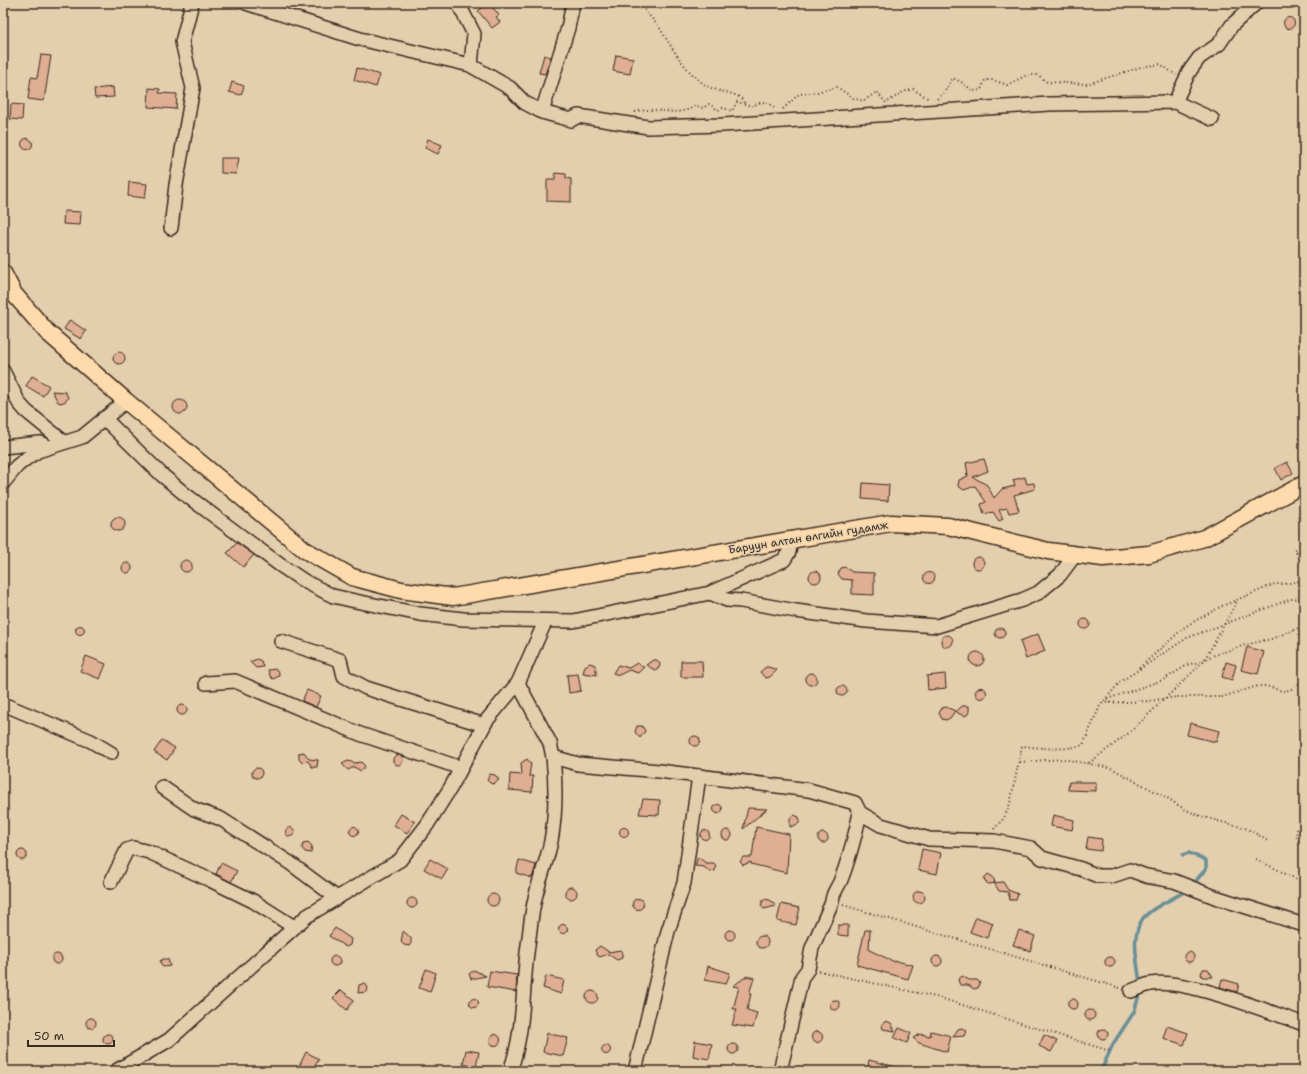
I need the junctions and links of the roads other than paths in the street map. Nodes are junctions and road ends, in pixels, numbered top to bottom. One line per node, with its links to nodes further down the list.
1 (192, 3): 10 (street)
2 (246, 3): 6 (street)
3 (458, 3): 6 (street)
4 (573, 3): 8 (street)
5 (1256, 3): 7 (street)
6 (471, 65): 8 (street)
7 (1175, 102): 8 (street); 9 (street)
8 (542, 112)
9 (1212, 119)
10 (171, 228)
11 (3, 273): 13 (main road, Баруун алтан өлгийн гудамж)
12 (3, 371): 15 (street)
13 (126, 401): 14 (street); 20 (main road, Баруун алтан өлгийн гудамж)
14 (104, 418): 15 (street); 23 (street)
15 (64, 442): 16 (street)
16 (49, 447): 17 (street); 18 (street)
17 (3, 448)
18 (3, 483)
19 (1304, 484): 21 (main road, Баруун алтан өлгийн гудамж)
20 (791, 540): 21 (main road, Баруун алтан өлгийн гудамж); 22 (street)
21 (1075, 555): 22 (street)
22 (710, 593): 23 (street)
23 (545, 622): 26 (street)
24 (282, 641): 28 (street)
25 (206, 683): 31 (street)
26 (518, 683): 28 (street); 30 (street)
27 (3, 704): 29 (street)
28 (484, 726): 31 (street)
29 (112, 753)
30 (553, 756): 32 (street); 43 (street)
31 (461, 768): 36 (street)
32 (700, 776): 34 (street); 44 (street)
33 (162, 787): 36 (street)
34 (860, 813): 37 (street); 41 (street)
35 (111, 882): 38 (street)
36 (337, 898): 38 (street)
37 (1304, 925)
38 (294, 927): 42 (street)
39 (1131, 991): 40 (street)
40 (1304, 1024)
41 (780, 1067)
42 (116, 1071)
43 (510, 1071)
44 (635, 1071)

